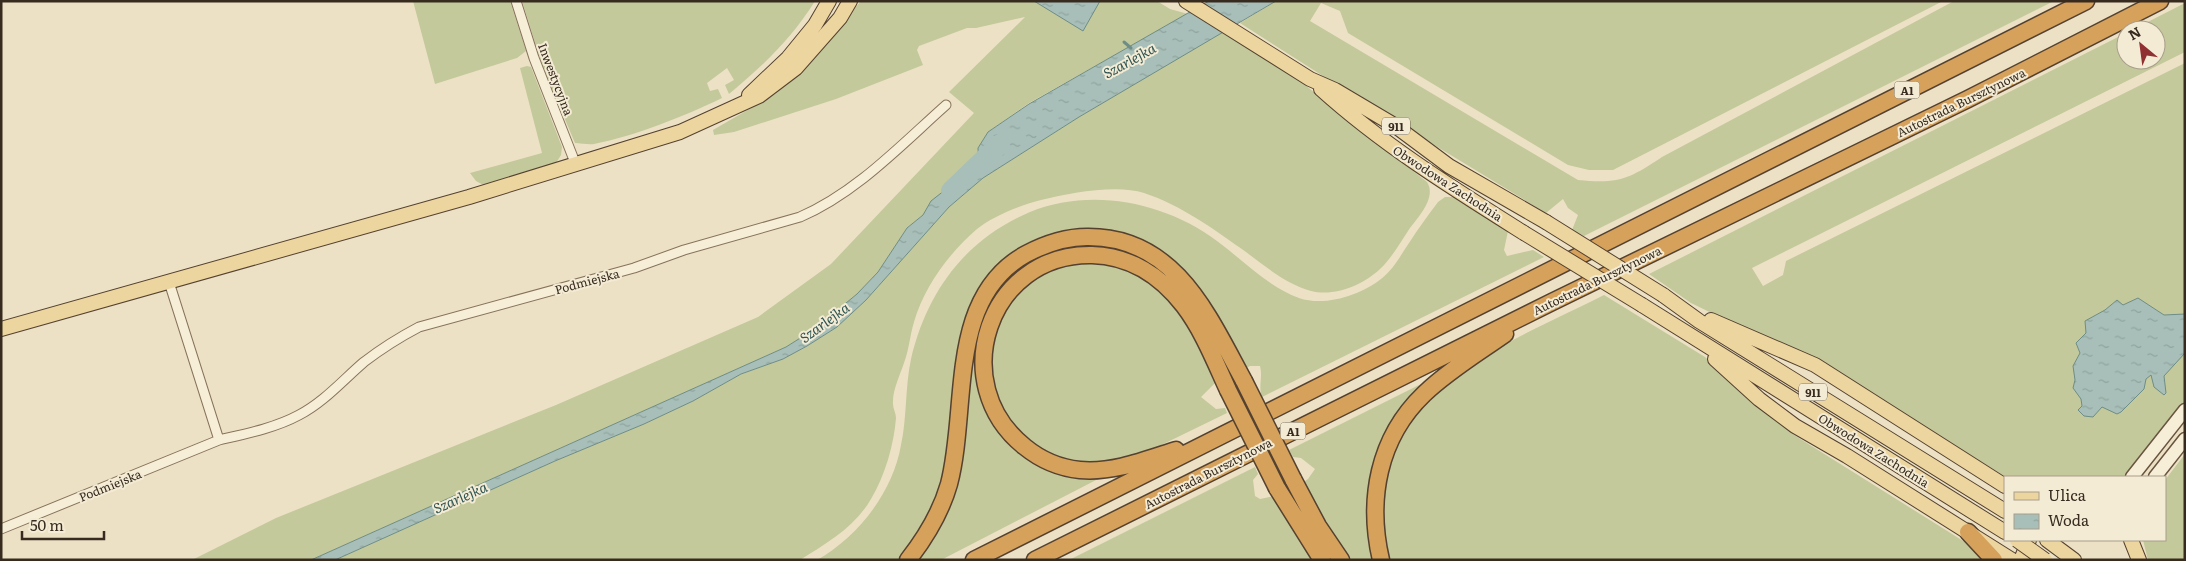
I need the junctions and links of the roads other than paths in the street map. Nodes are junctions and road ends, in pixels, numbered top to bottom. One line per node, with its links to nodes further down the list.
1 (516, 1): 10 (street, Inwestycyjna)
2 (829, 1): 8 (main road)
3 (850, 1): 8 (main road)
4 (1186, 1): 7 (main road, 911)
5 (2086, 1): 17 (highway, A1)
6 (2160, 1): 13 (highway, Autostrada Bursztynowa / A1)
7 (1310, 79): 12 (main road, Obwodowa Zachodnia / 911, bridge); 15 (main road, Obwodowa Zachodnia / 911, bridge)
8 (741, 104): 10 (main road)
9 (946, 105): 19 (street, Podmiejska)
10 (576, 165): 11 (main road)
11 (169, 282): 14 (main road); 19 (street)
12 (1667, 298): 22 (main road); 23 (main road, Obwodowa Zachodnia / 911)
13 (1552, 302): 33 (highway, Autostrada Bursztynowa / A1); 36 (highway)
14 (1, 329)
15 (1680, 329): 25 (main road, Obwodowa Zachodnia / 911); 26 (main road)
16 (2185, 410): 20 (street)
17 (1221, 436): 32 (highway, A1); 34 (highway, bridge)
18 (2185, 438): 21 (street)
19 (219, 440): 24 (street, Podmiejska)
20 (2133, 476)
21 (2156, 476)
22 (2004, 485)
23 (2004, 510)
24 (1, 529)
25 (2004, 531)
26 (1968, 532): 37 (highway); 38 (main road)
27 (2018, 541): 40 (main road, bridge)
28 (2029, 541): 39 (main road)
29 (2048, 541): 41 (main road)
30 (2131, 541): 42 (main road)
31 (908, 560): 35 (highway, bridge)
32 (974, 560)
33 (1035, 560)
34 (1322, 560)
35 (1341, 560)
36 (1381, 560)
37 (1994, 560)
38 (2012, 560)
39 (2021, 560)
40 (2045, 560)
41 (2074, 560)
42 (2139, 560)

